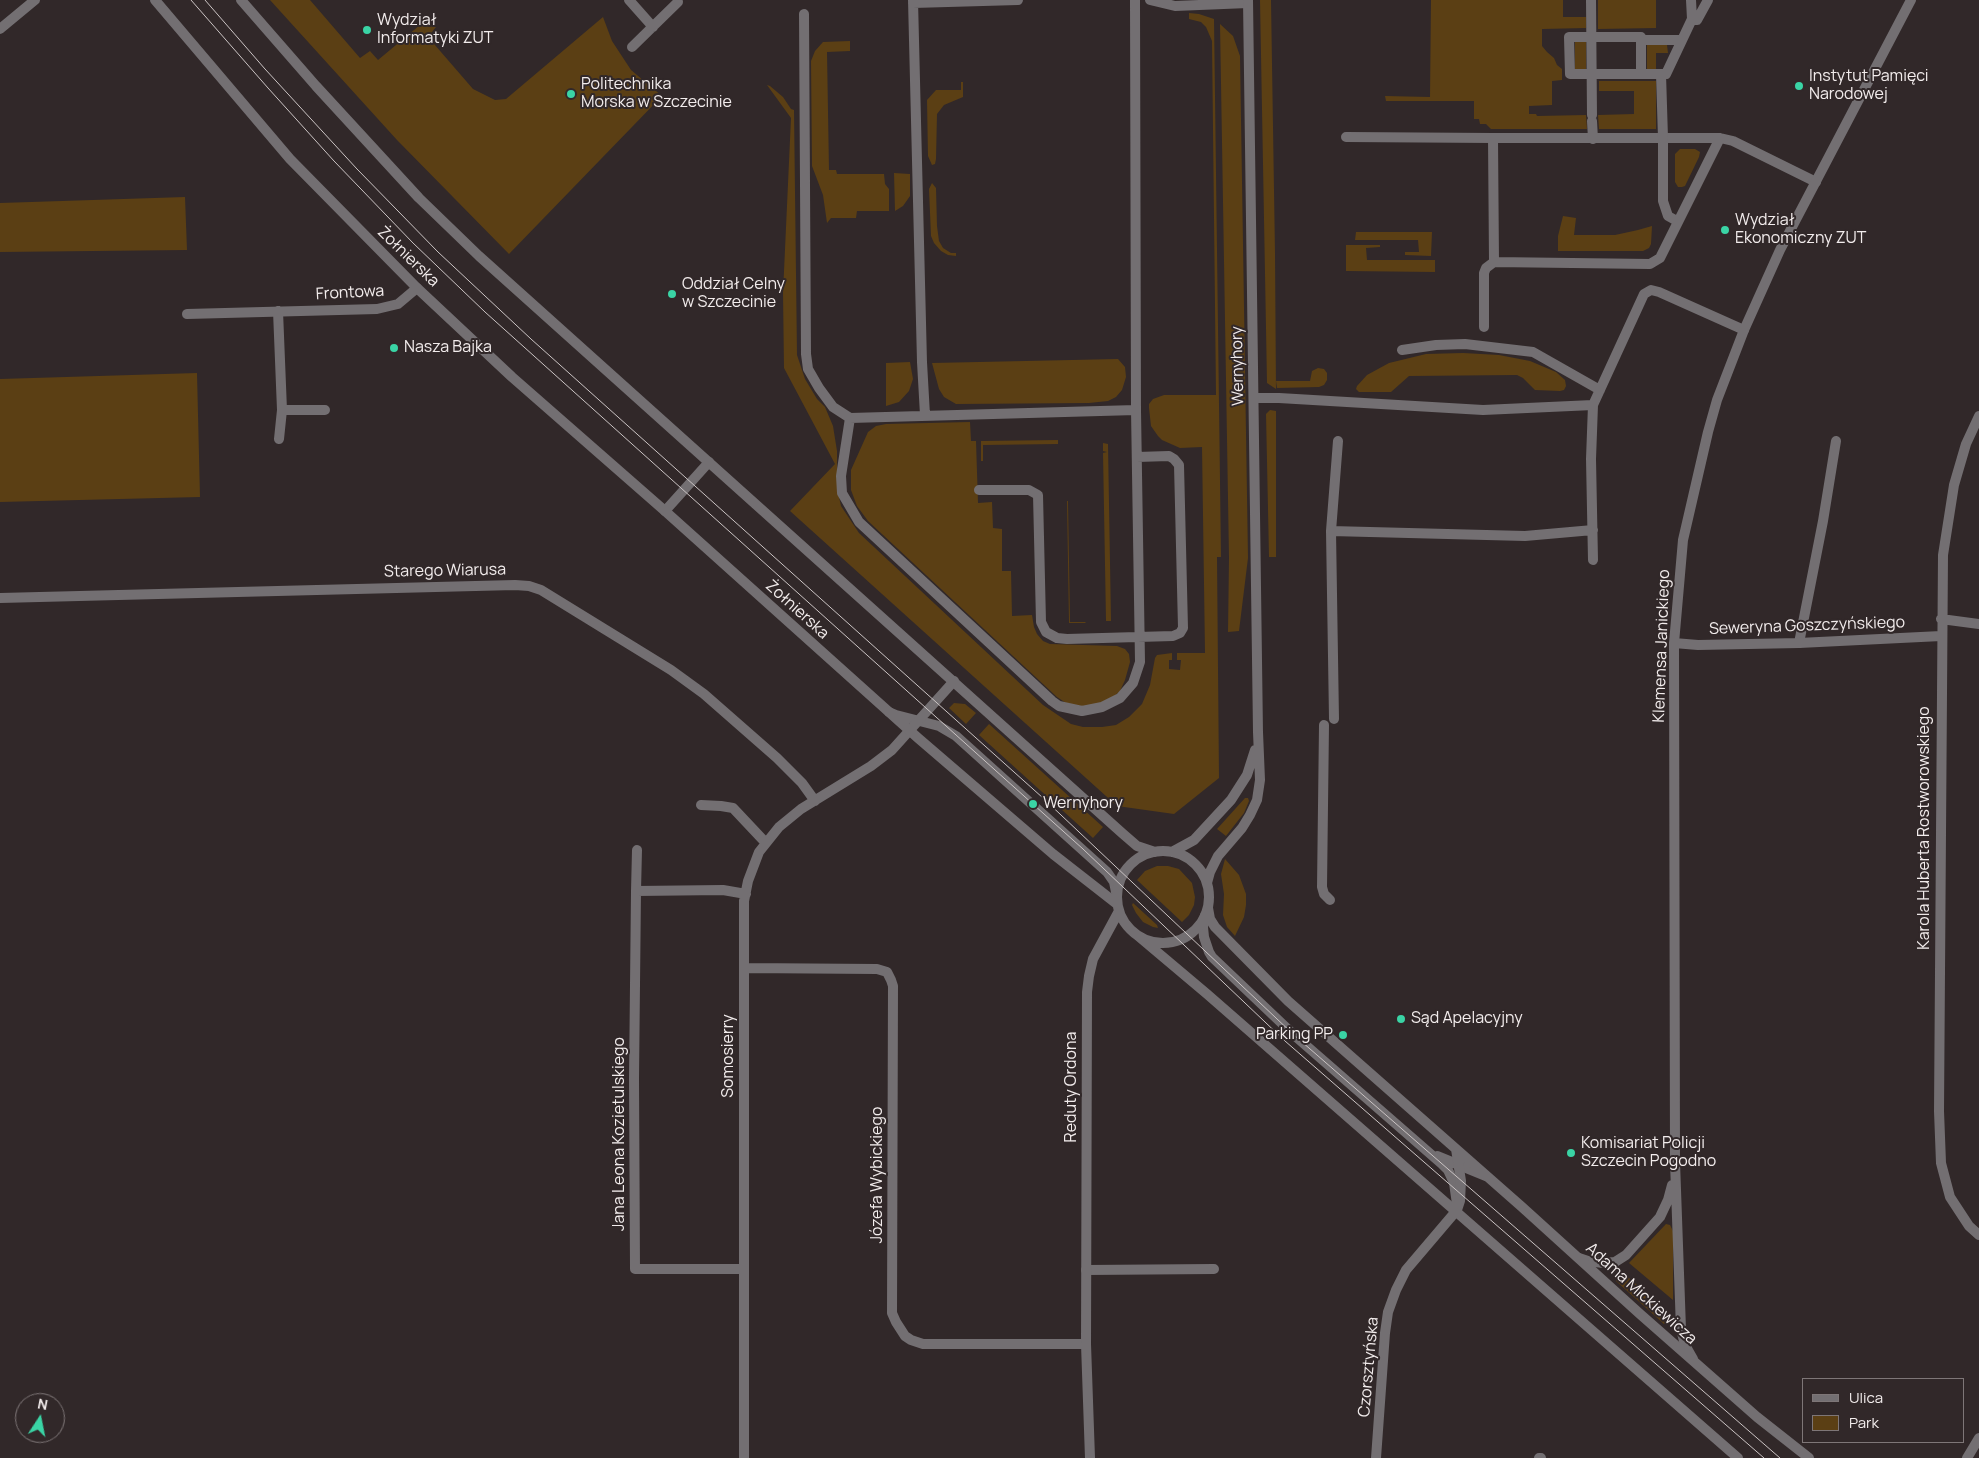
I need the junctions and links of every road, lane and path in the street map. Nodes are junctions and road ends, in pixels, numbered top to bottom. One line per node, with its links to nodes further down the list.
1 (35, 0): 17 (street)
2 (155, 0): 34 (street, Żołnierska)
3 (241, 0): 53 (street)
4 (629, 0): 18 (street)
5 (1018, 0): 13 (street)
6 (1134, 0): 45 (street)
7 (1150, 0): 14 (street)
8 (1592, 0): 19 (street)
9 (1691, 0): 16 (street)
10 (1708, 0): 16 (street)
11 (1911, 0): 31 (street, Klemensa Janickiego)
12 (678, 2): 18 (street)
13 (913, 2): 46 (street)
14 (1248, 2): 41 (street, Wernyhory)
15 (804, 14): 48 (street)
16 (1692, 20): 21 (street)
17 (2, 24)
18 (652, 27): 22 (street)
19 (1592, 37): 20 (street); 23 (street); 23 (street)
20 (1641, 40): 21 (street); 24 (street)
21 (1680, 40): 25 (street)
22 (632, 47)
23 (1592, 74): 24 (street); 28 (street)
24 (1641, 74): 25 (street)
25 (1661, 74): 29 (street)
26 (1346, 137): 27 (street)
27 (1493, 138): 28 (street); 33 (street)
28 (1593, 138): 29 (street)
29 (1663, 138): 30 (street); 32 (street)
30 (1720, 138): 31 (street); 32 (street)
31 (1816, 182): 38 (street, Klemensa Janickiego)
32 (1677, 221): 33 (street)
33 (1494, 262): 37 (street)
34 (417, 288): 35 (street, Frontowa); 55 (street, Żołnierska)
35 (278, 311): 36 (street, Frontowa); 43 (street)
36 (187, 314)
37 (1484, 327)
38 (1744, 330): 40 (street); 65 (street, Klemensa Janickiego)
39 (1402, 350): 40 (street)
40 (1600, 390): 42 (street)
41 (1254, 398): 42 (street); 72 (street, Wernyhory)
42 (1593, 404): 56 (street)
43 (282, 410): 44 (street); 49 (street)
44 (325, 410)
45 (1136, 410): 46 (street); 52 (street)
46 (925, 415): 48 (street)
47 (1979, 416): 60 (street, Karola Huberta Rostworowskiego)
48 (850, 418): 63 (street)
49 (279, 439)
50 (1338, 441): 57 (street)
51 (1836, 441): 64 (street)
52 (1137, 457): 63 (street); 63 (street)
53 (709, 462): 55 (street); 66 (street)
54 (979, 490): 63 (street)
55 (665, 511): 67 (street, Żołnierska)
56 (1593, 530): 57 (street); 58 (street)
57 (1331, 531): 68 (street)
58 (1593, 560)
59 (0, 598): 73 (street, Starego Wiarusa)
60 (1941, 619): 61 (street); 62 (street, Karola Huberta Rostworowskiego)
61 (1979, 624)
62 (1941, 636): 64 (street, Seweryna Goszczyńskiego); 93 (street, Karola Huberta Rostworowskiego)
63 (1140, 637)
64 (1798, 642): 65 (street, Seweryna Goszczyńskiego)
65 (1674, 643): 89 (street, Klemensa Janickiego)
66 (954, 681): 69 (street); 77 (street)
67 (886, 710): 69 (street); 71 (street, Żołnierska)
68 (1334, 719)
69 (918, 720): 71 (street); 83 (street)
70 (1324, 724): 82 (street)
71 (910, 731): 73 (street, Somosierry); 83 (street, Żołnierska)
72 (1258, 732): 78 (street, Wernyhory); 79 (street, Wernyhory)
73 (815, 801): 75 (street, Somosierry)
74 (701, 805): 75 (street)
75 (765, 842): 81 (street, Somosierry)
76 (637, 850): 80 (street, Jana Leona Kozietulskiego)
77 (1155, 852): 78 (street); 83 (street)
78 (1172, 852): 79 (street)
79 (1207, 884): 84 (street)
80 (636, 890): 81 (street); 95 (street, Jana Leona Kozietulskiego)
81 (746, 894): 86 (street, Somosierry)
82 (1330, 900)
83 (1118, 904): 85 (street); 97 (street, Reduty Ordona)
84 (1207, 912): 85 (street); 87 (street); 88 (street, Adama Mickiewicza)
85 (1137, 935): 92 (street)
86 (744, 968): 95 (street, Somosierry); 98 (street, Józefa Wybickiego)
87 (1421, 1146): 90 (street); 92 (street)
88 (1456, 1149): 90 (street); 91 (street, Adama Mickiewicza)
89 (1675, 1162): 94 (street, Klemensa Janickiego); 99 (street, Klemensa Janickiego)
90 (1459, 1166): 91 (street); 92 (street)
91 (1492, 1180): 94 (street, Adama Mickiewicza)
92 (1456, 1212): 103 (street, Czorsztyńska); 104 (street)
93 (1979, 1235)
94 (1575, 1255): 99 (street, Adama Mickiewicza)
95 (744, 1269): 101 (street, Somosierry)
96 (1214, 1269): 97 (street)
97 (1086, 1270): 98 (street, Reduty Ordona)
98 (1086, 1344): 102 (street, Reduty Ordona)
99 (1700, 1366): 105 (street, Adama Mickiewicza)
100 (1979, 1438): 106 (street)
101 (744, 1458)
102 (1090, 1458)
103 (1376, 1458)
104 (1738, 1458)
105 (1809, 1458)
106 (1967, 1458)

